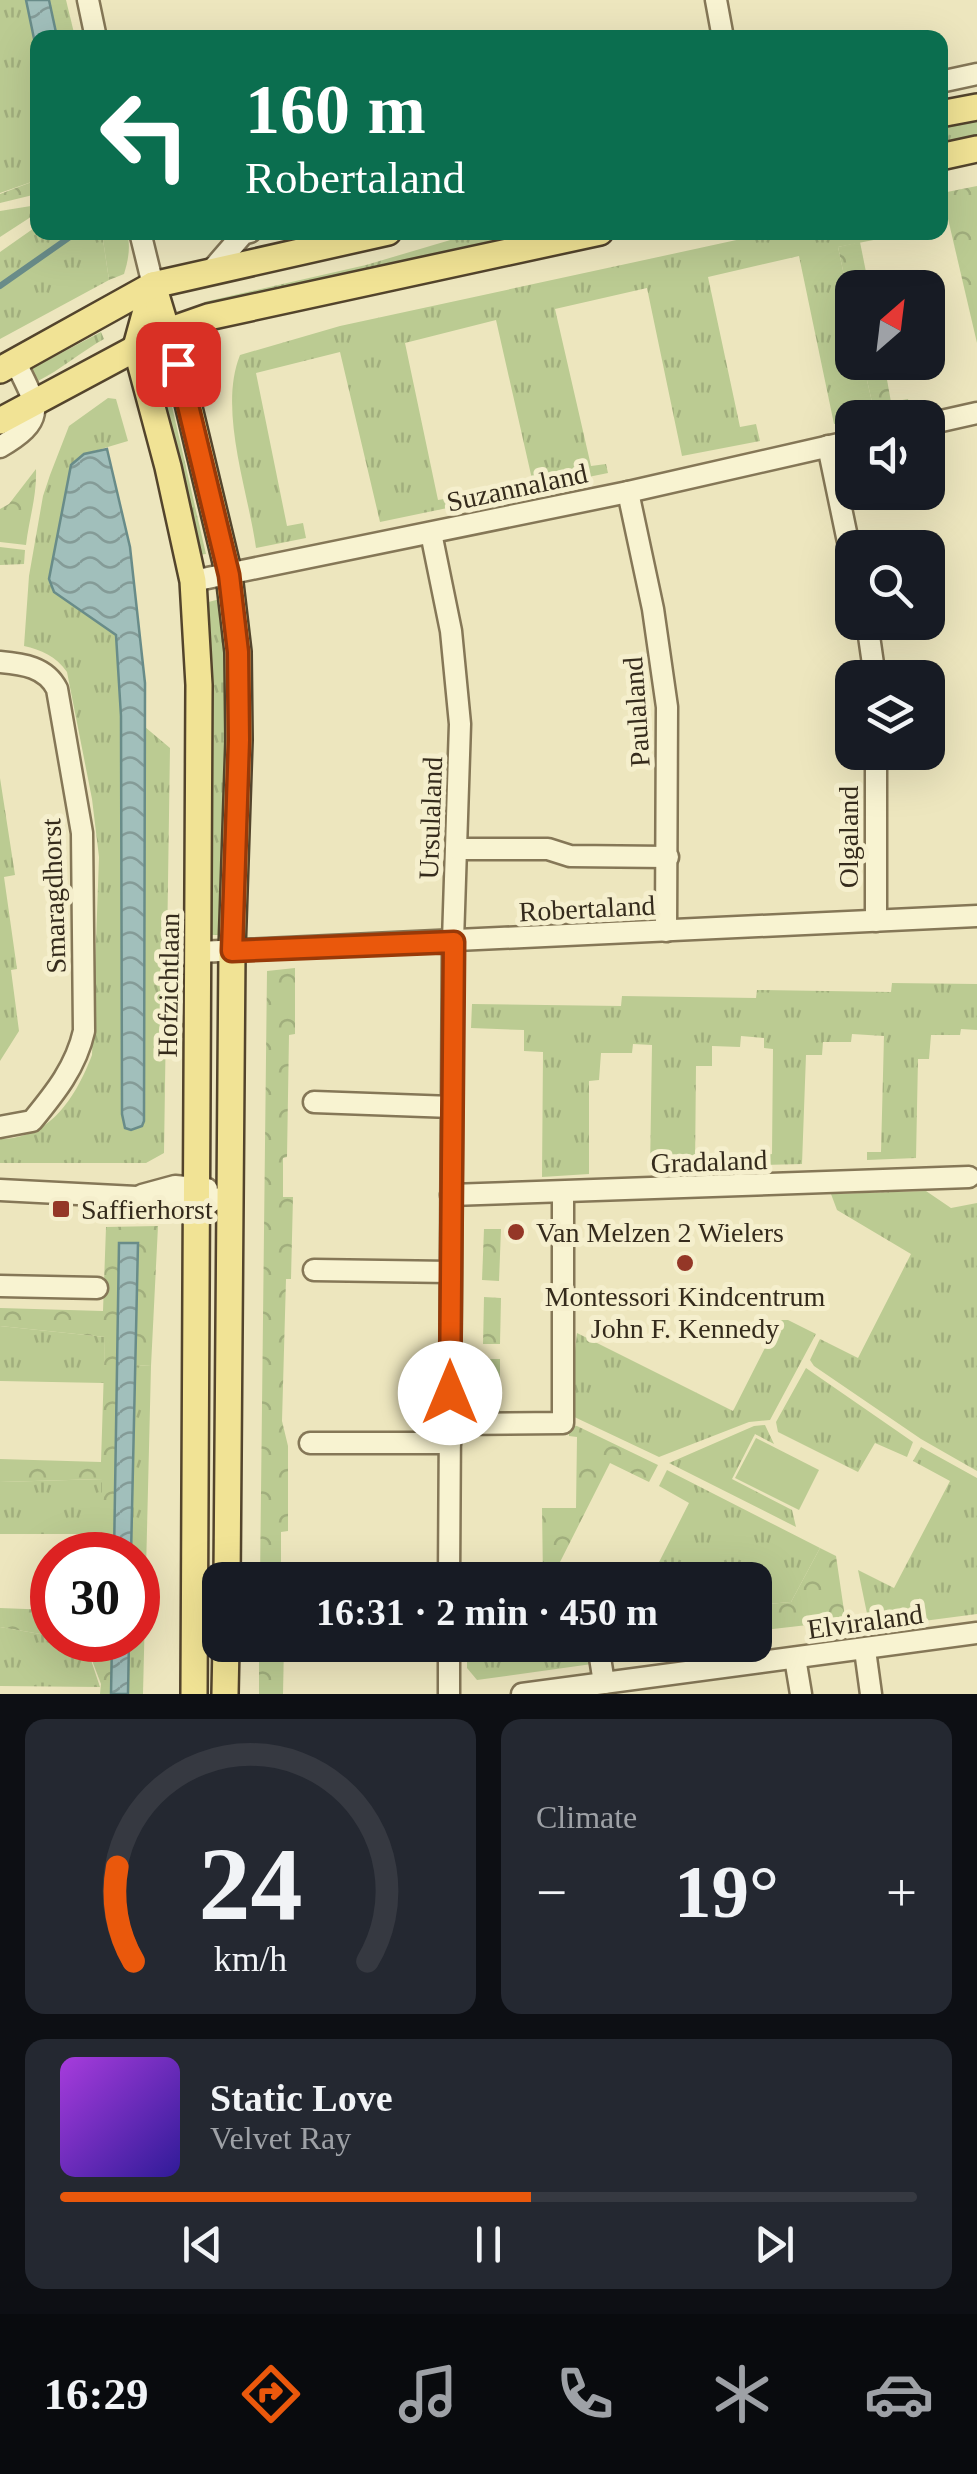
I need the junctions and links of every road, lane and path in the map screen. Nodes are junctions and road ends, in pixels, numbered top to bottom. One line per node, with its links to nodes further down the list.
1 (88, 0): 3 (street)
2 (716, 0): 4 (street)
3 (94, 30)
4 (722, 30)
5 (977, 74): 6 (street)
6 (948, 80)
7 (977, 107): 8 (main road)
8 (948, 112)
9 (977, 149): 10 (main road)
10 (948, 156)
11 (142, 240): 16 (street)
12 (238, 240): 15 (street)
13 (352, 240): 15 (main road)
14 (563, 240): 17 (main road)
15 (210, 272): 16 (main road)
16 (153, 285): 17 (main road); 18 (main road); 19 (main road)
17 (168, 331): 18 (main road); 30 (main road)
18 (136, 347): 20 (main road); 31 (main road, Hofzichtlaan)
19 (7, 366): 20 (street)
20 (36, 404): 22 (main road); 25 (street)
21 (977, 414): 23 (street)
22 (0, 421)
23 (945, 421)
24 (835, 444): 26 (street, Suzannaland)
25 (0, 446)
26 (828, 446): 27 (street, Suzannaland); 28 (street)
27 (628, 492): 29 (street, Suzannaland); 35 (street, Paulaland)
28 (846, 530)
29 (430, 533): 30 (street, Suzannaland); 34 (street, Ursulaland)
30 (229, 575): 31 (street, Suzannaland); 40 (main road)
31 (193, 580): 41 (main road, Hofzichtlaan)
32 (0, 662): 44 (street, Smaragdhorst)
33 (876, 770): 37 (street, Olgaland)
34 (456, 848): 35 (street); 39 (street, Ursulaland)
35 (668, 858): 38 (street, Paulaland)
36 (977, 916): 37 (street, Robertaland)
37 (876, 921): 38 (street, Robertaland)
38 (666, 931): 39 (street, Robertaland)
39 (454, 942): 40 (street, Robertaland); 43 (street, Ursulaland)
40 (232, 951): 41 (street, Robertaland); 48 (main road)
41 (199, 952): 49 (main road, Hofzichtlaan)
42 (314, 1102): 43 (street)
43 (452, 1107): 50 (street, Ursulaland)
44 (0, 1127)
45 (969, 1177): 46 (street, Gradaland)
46 (563, 1193): 50 (street, Gradaland); 55 (street)
47 (6, 1194): 49 (street)
48 (230, 1195): 49 (street); 57 (main road)
49 (196, 1196): 66 (main road, Hofzichtlaan)
50 (451, 1196): 52 (street, Ursulaland)
51 (314, 1270): 52 (street)
52 (450, 1272): 55 (street, Ursulaland)
53 (0, 1286): 54 (street)
54 (97, 1288)
55 (450, 1433): 56 (street); 58 (street, Ursulaland)
56 (310, 1442)
57 (226, 1562)
58 (449, 1562)
59 (977, 1633): 60 (street, Elviraland)
60 (866, 1650): 61 (street, Elviraland); 71 (street)
61 (796, 1658): 65 (street, Elviraland); 70 (street)
62 (226, 1662): 67 (main road)
63 (449, 1662): 68 (street)
64 (601, 1662): 65 (street)
65 (604, 1683): 69 (street, Elviraland)
66 (194, 1694)
67 (225, 1694)
68 (449, 1694)
69 (522, 1694)
70 (800, 1694)
71 (871, 1694)

